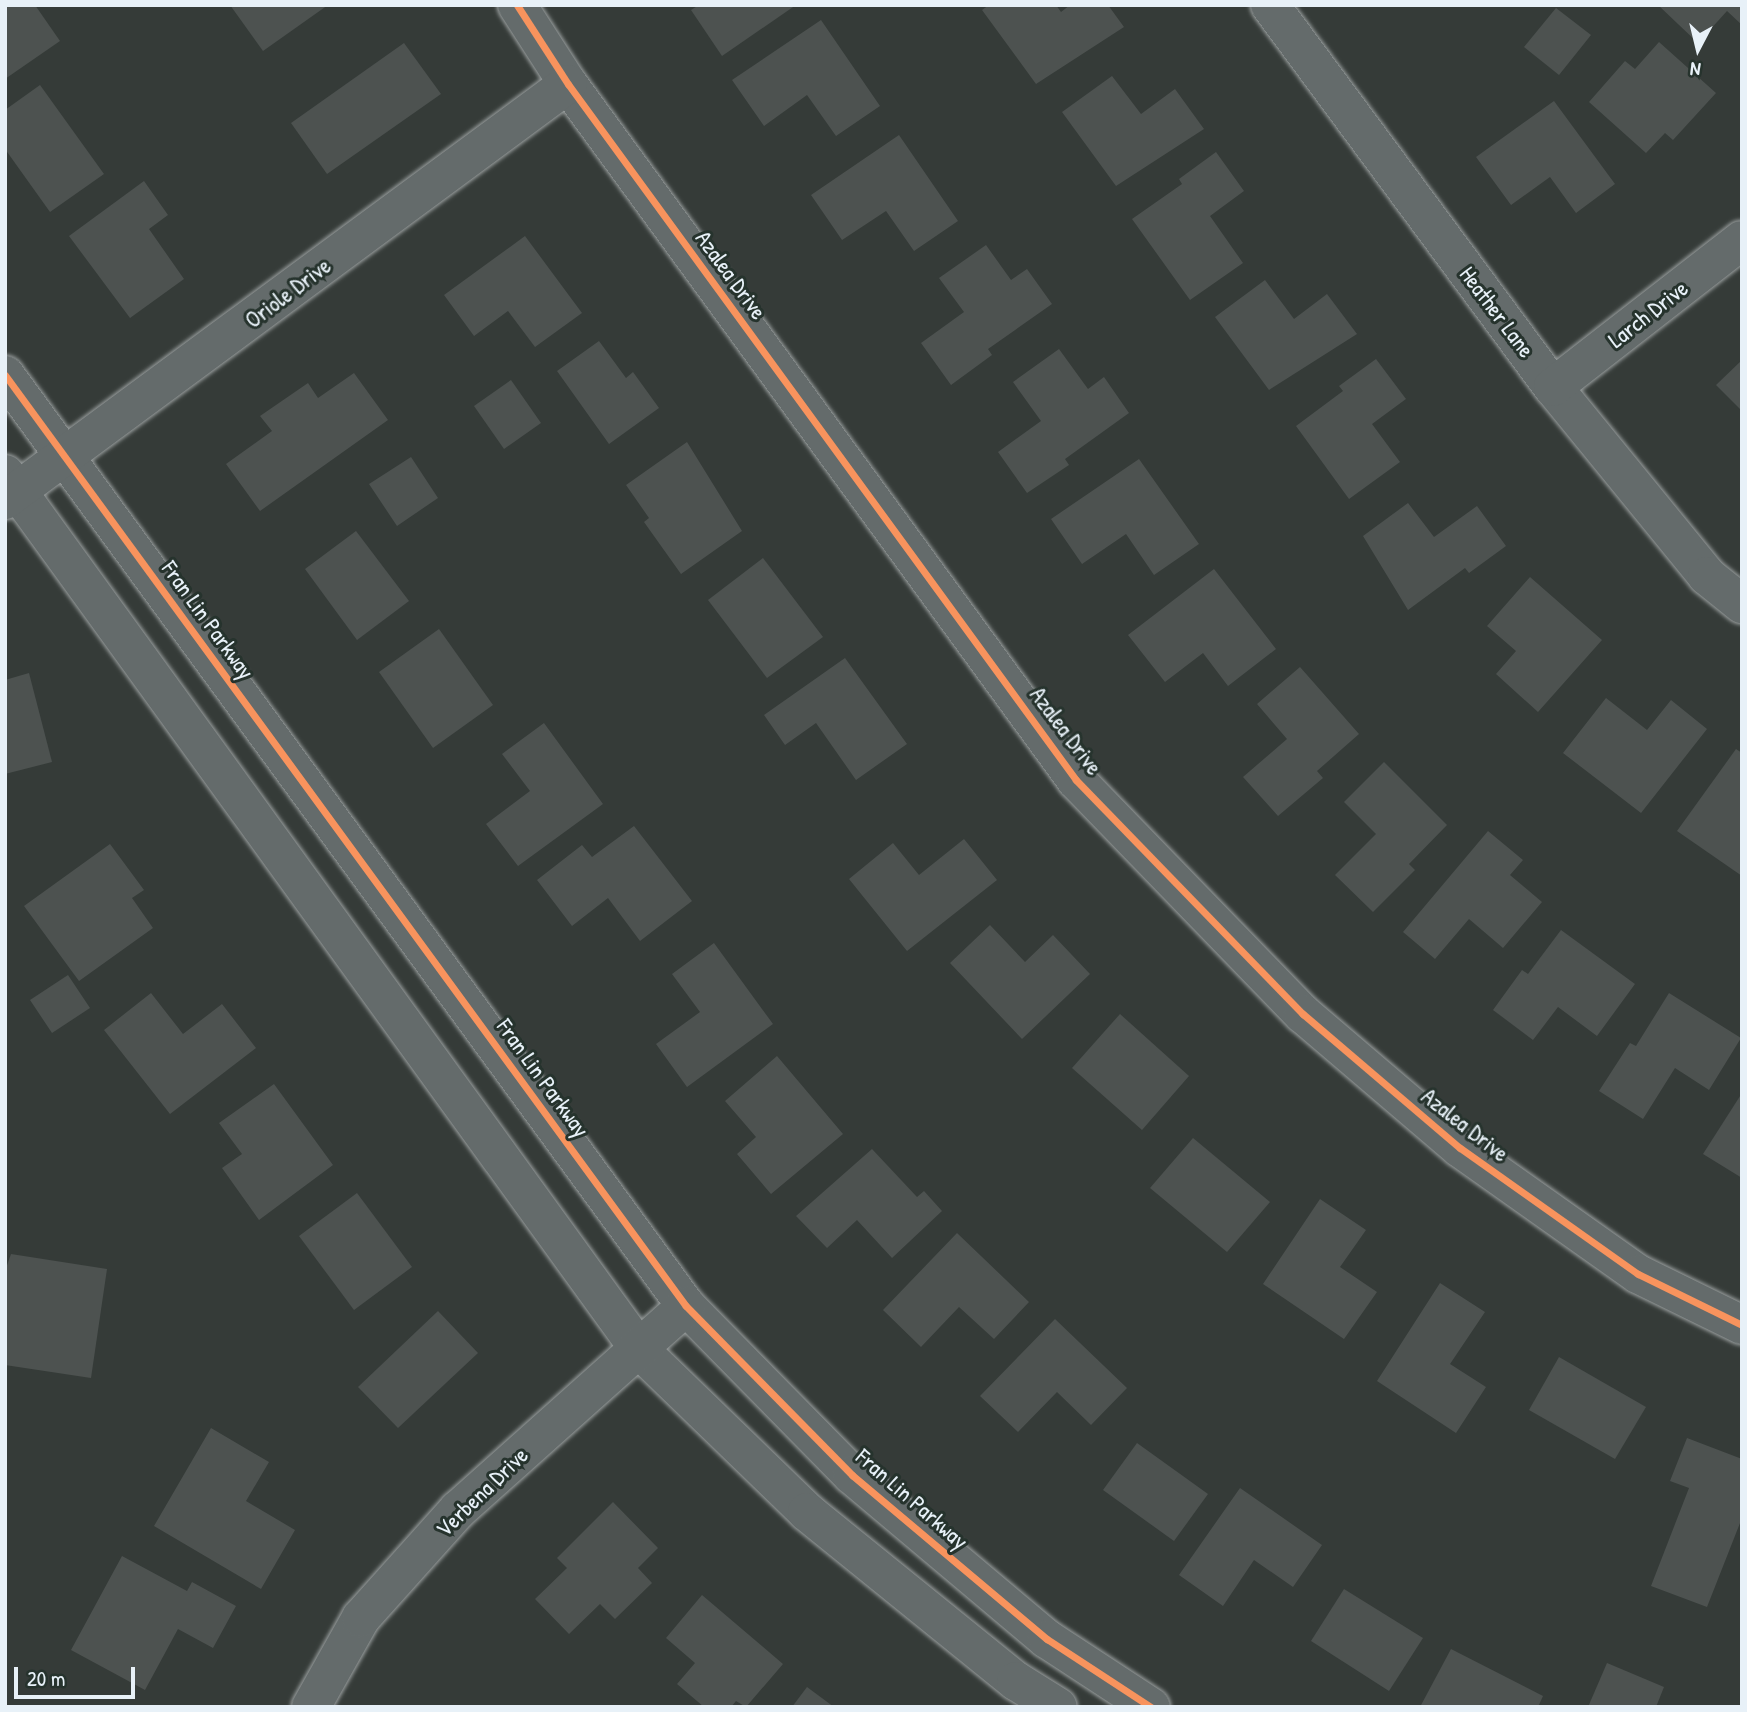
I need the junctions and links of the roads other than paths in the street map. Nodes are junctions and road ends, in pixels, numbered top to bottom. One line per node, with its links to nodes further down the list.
1 (517, 5): 3 (street, Azalea Drive)
2 (1270, 5): 6 (street, Heather Lane)
3 (568, 84): 7 (street, Oriole Drive); 11 (street, Azalea Drive)
4 (1742, 240): 6 (street, Larch Drive)
5 (5, 375): 7 (street, Fran Lin Parkway)
6 (1552, 387): 9 (street, Heather Lane)
7 (66, 458): 8 (street, Oriole Drive); 10 (street, Fran Lin Parkway)
8 (9, 488): 12 (street)
9 (1742, 604)
10 (687, 1306): 12 (street, Verbena Drive); 15 (street, Fran Lin Parkway)
11 (1742, 1325)
12 (639, 1349): 13 (street, Verbena Drive); 14 (street)
13 (311, 1707)
14 (1058, 1707)
15 (1151, 1707)

